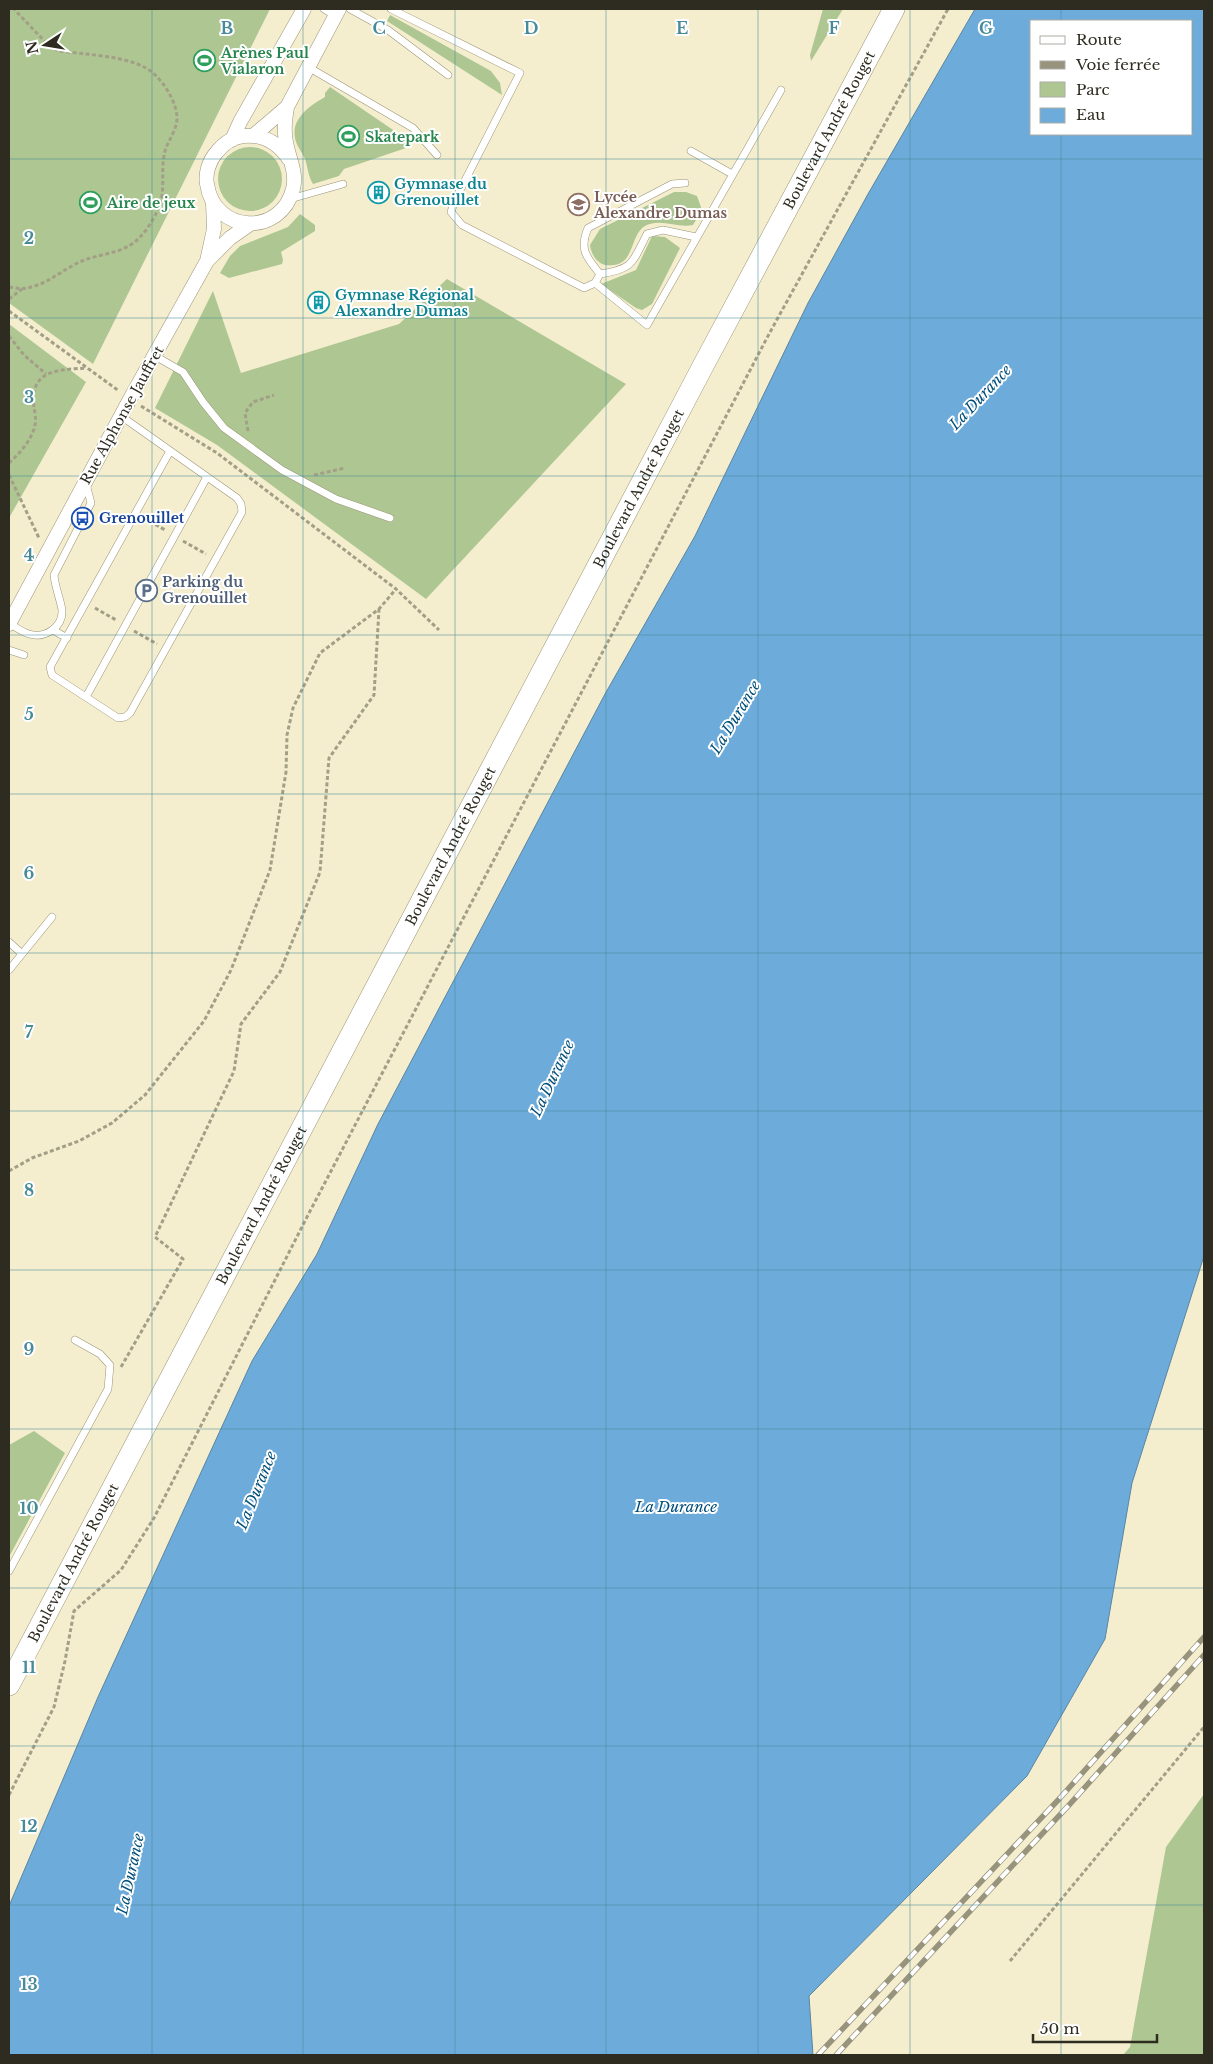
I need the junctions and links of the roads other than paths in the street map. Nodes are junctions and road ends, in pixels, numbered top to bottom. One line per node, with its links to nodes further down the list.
1 (304, 9): 11 (street, Rue Alphonse Jauffret)
2 (350, 9): 7 (lane)
3 (391, 9): 24 (lane)
4 (894, 9): 43 (main road, Boulevard André Rouget)
5 (333, 11): 6 (street)
6 (308, 67): 9 (street); 13 (lane)
7 (448, 75)
8 (781, 90): 15 (lane)
9 (287, 106): 10 (street); 14 (street)
10 (253, 136): 11 (street, Rue Alphonse Jauffret); 14 (street)
11 (232, 140): 19 (street, Rue Alphonse Jauffret)
12 (690, 151): 15 (lane)
13 (437, 155)
14 (289, 159): 18 (street)
15 (732, 174): 21 (lane)
16 (685, 183): 23 (lane)
17 (343, 184): 18 (lane)
18 (290, 199): 20 (street, Rue Alphonse Jauffret)
19 (213, 203): 20 (street); 22 (street, Rue Alphonse Jauffret)
20 (250, 224): 22 (street, Rue Alphonse Jauffret)
21 (696, 237): 23 (lane); 24 (lane)
22 (207, 261): 25 (street, Rue Alphonse Jauffret)
23 (600, 274): 24 (lane)
24 (595, 283)
25 (155, 356): 26 (street, Rue Alphonse Jauffret); 30 (lane)
26 (121, 416): 27 (lane); 29 (street, Rue Alphonse Jauffret)
27 (170, 451): 28 (lane); 33 (lane)
28 (207, 477): 36 (lane); 36 (lane)
29 (85, 481): 31 (street, Rue Alphonse Jauffret); 32 (lane)
30 (390, 518)
31 (9, 623): 32 (lane)
32 (53, 630): 33 (lane)
33 (67, 638): 36 (lane)
34 (9, 650): 35 (lane)
35 (24, 655)
36 (86, 697)
37 (52, 917): 39 (lane)
38 (9, 942): 39 (lane)
39 (22, 954): 40 (lane)
40 (9, 970)
41 (74, 1340): 42 (lane)
42 (9, 1571)
43 (9, 1685)

